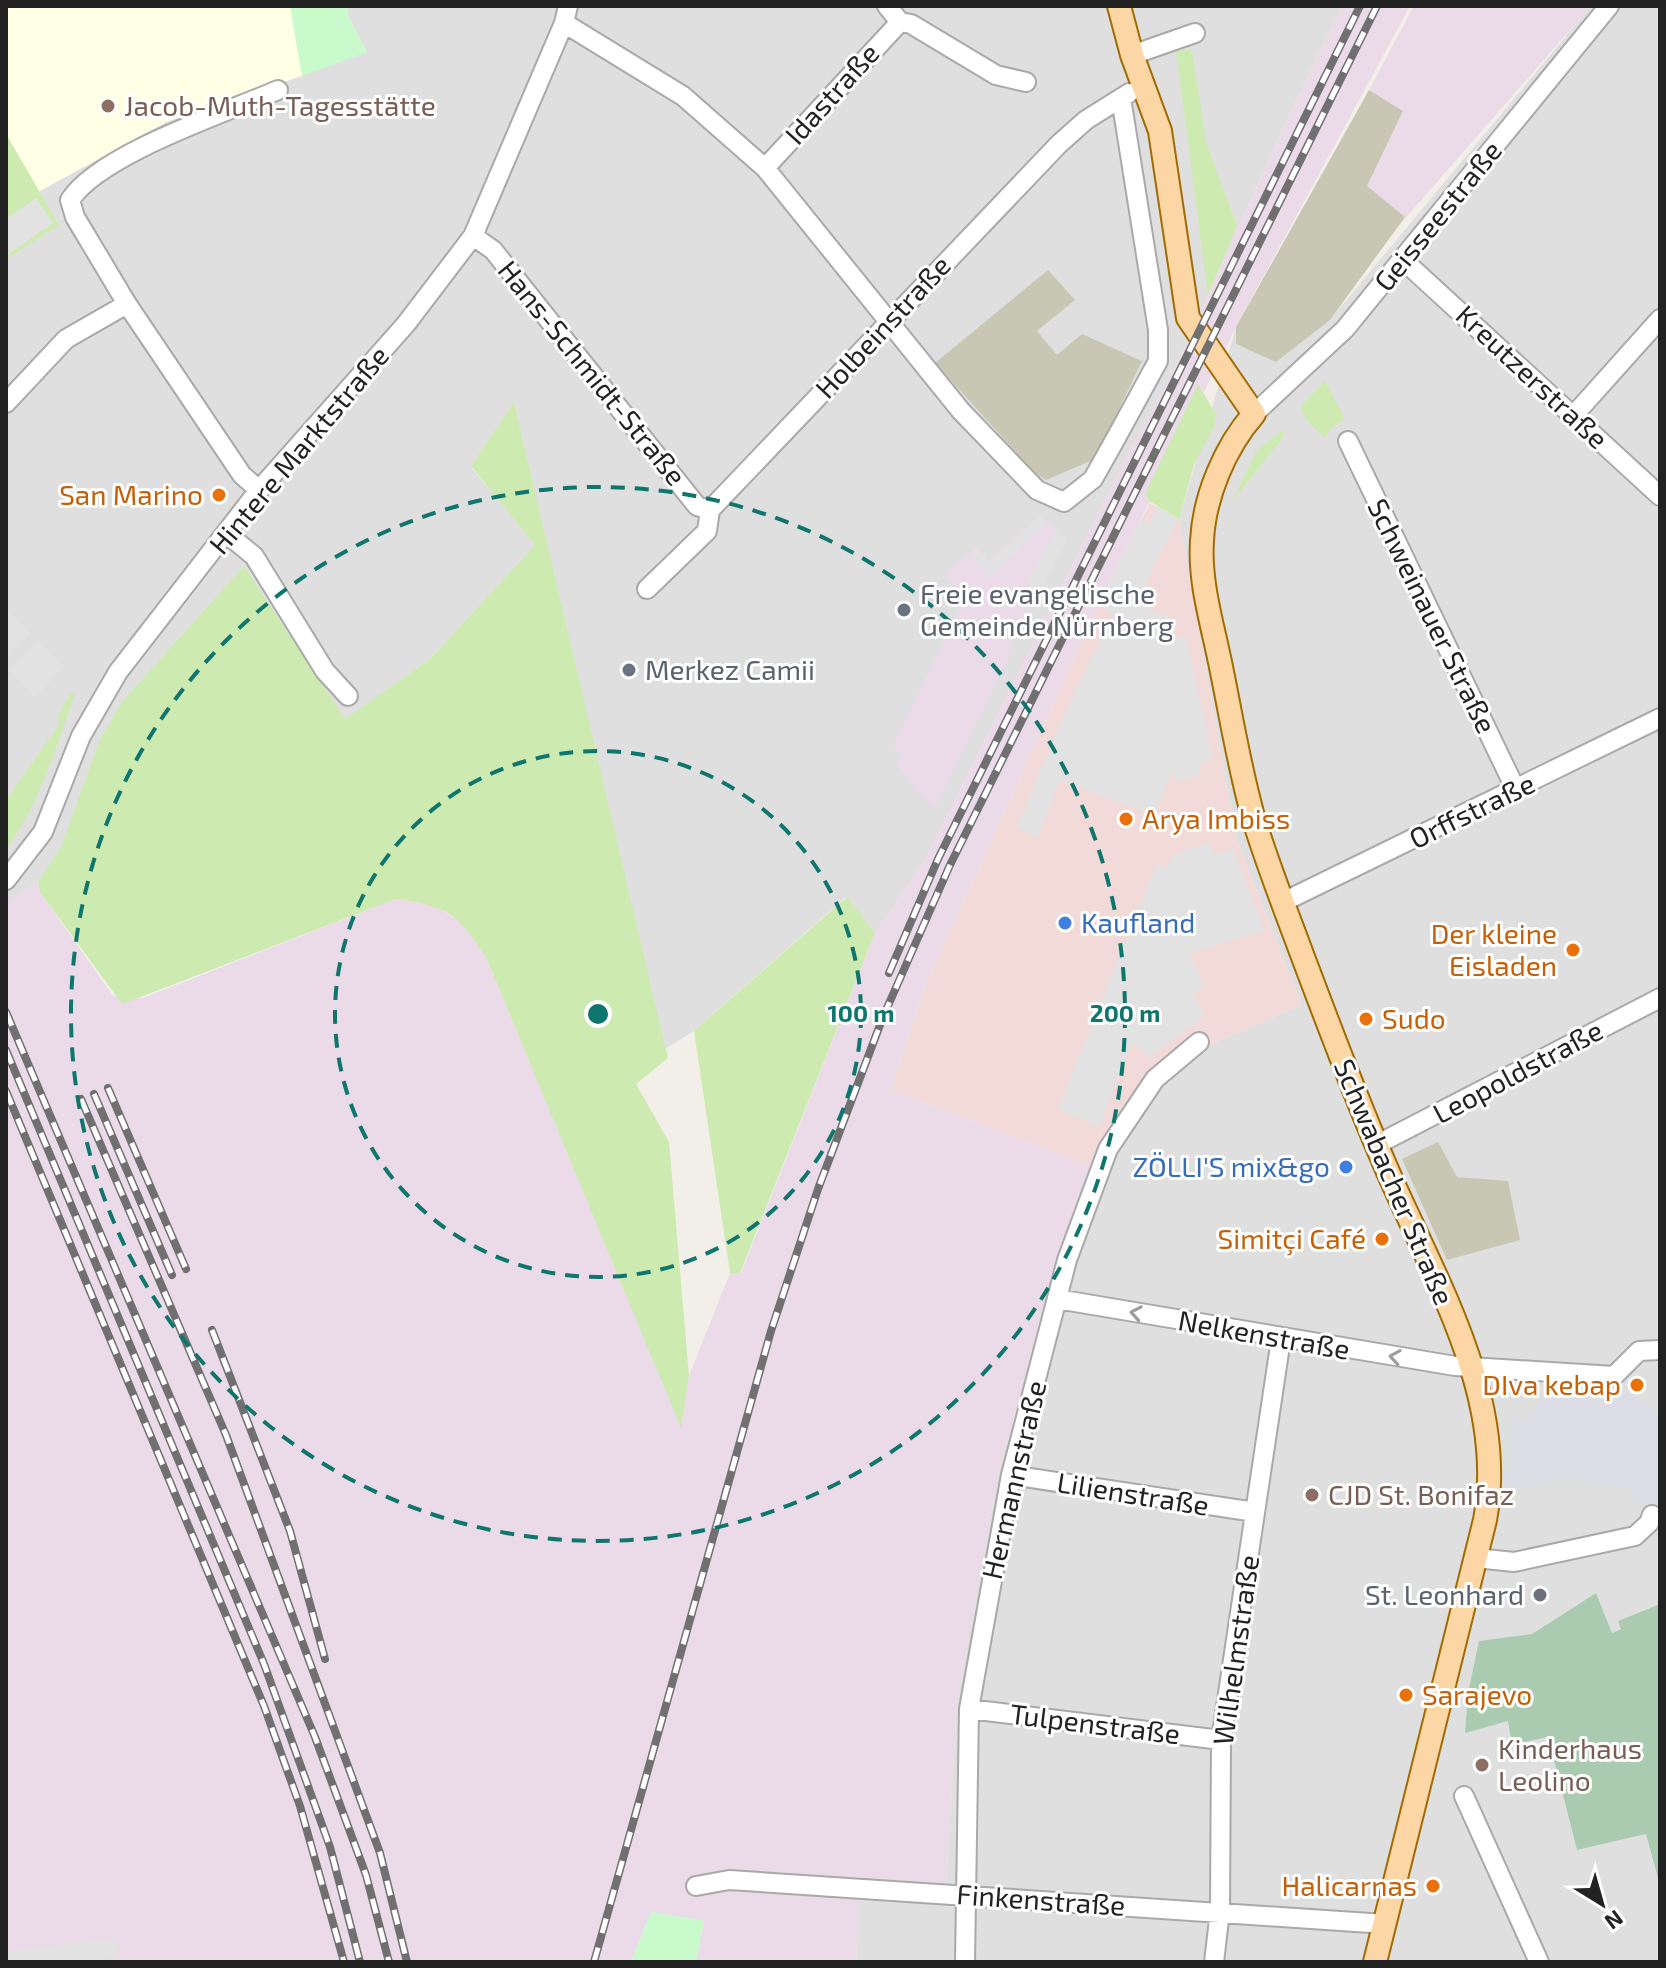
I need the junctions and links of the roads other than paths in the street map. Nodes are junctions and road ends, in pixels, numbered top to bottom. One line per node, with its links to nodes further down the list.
1 (887, 6): 4 (street)
2 (1119, 6): 7 (main road)
3 (1609, 6): 14 (street, Geisseestraße)
4 (902, 14): 8 (street); 12 (street, Idastraße)
5 (566, 15): 12 (street); 13 (street, Hintere Marktstraße)
6 (1195, 33): 7 (street)
7 (1132, 55): 9 (main road)
8 (1026, 82)
9 (1144, 86): 11 (street, Holbeinstraße); 19 (main road)
10 (278, 90): 15 (street)
11 (1121, 98): 17 (street, Holbeinstraße); 17 (street)
12 (765, 168): 17 (street)
13 (473, 236): 22 (street, Hintere Marktstraße); 24 (street, Hans-Schmidt-Straße)
14 (1402, 259): 19 (street, Geisseestraße); 20 (street, Kreutzerstraße)
15 (127, 304): 18 (street); 22 (street)
16 (1660, 319): 20 (street)
17 (889, 324): 24 (street, Holbeinstraße)
18 (6, 403)
19 (1254, 414): 31 (main road, Schwabacher Straße)
20 (1574, 415): 23 (street, Kreutzerstraße)
21 (1348, 441): 29 (street, Schweinauer Straße)
22 (259, 490): 25 (street, Hintere Marktstraße)
23 (1660, 496)
24 (710, 510): 26 (street, Holbeinstraße)
25 (226, 533): 27 (street); 30 (street, Hintere Marktstraße)
26 (647, 589)
27 (348, 696)
28 (1660, 718): 29 (street, Orffstraße)
29 (1516, 790): 31 (street, Orffstraße)
30 (6, 880)
31 (1283, 902): 34 (main road, Schwabacher Straße)
32 (1660, 998): 34 (street, Leopoldstraße)
33 (1199, 1042): 35 (street, Hermannstraße)
34 (1376, 1145): 38 (main road, Schwabacher Straße)
35 (1057, 1299): 36 (street, Nelkenstraße, one-way to 35); 39 (street, Hermannstraße)
36 (1281, 1339): 38 (street, Nelkenstraße, one-way to 36); 40 (street, Wilhelmstraße)
37 (1660, 1350): 38 (street, Nelkenstraße)
38 (1472, 1368): 42 (main road, Schwabacher Straße)
39 (1011, 1475): 40 (street, Lilienstraße); 43 (street, Hermannstraße)
40 (1255, 1512): 44 (street, Wilhelmstraße)
41 (1652, 1515): 42 (street)
42 (1476, 1558): 49 (main road, Schwabacher Straße)
43 (969, 1709): 44 (street, Tulpenstraße); 47 (street, Hermannstraße)
44 (1221, 1740): 48 (street, Wilhelmstraße)
45 (1464, 1796): 53 (street)
46 (696, 1886): 47 (street, Finkenstraße)
47 (967, 1895): 48 (street, Finkenstraße); 50 (street, Hermannstraße)
48 (1220, 1911): 49 (street, Finkenstraße); 51 (street, Wilhelmstraße)
49 (1385, 1924): 52 (main road, Schwabacher Straße)
50 (965, 1962)
51 (1214, 1962)
52 (1375, 1962)
53 (1539, 1962)

